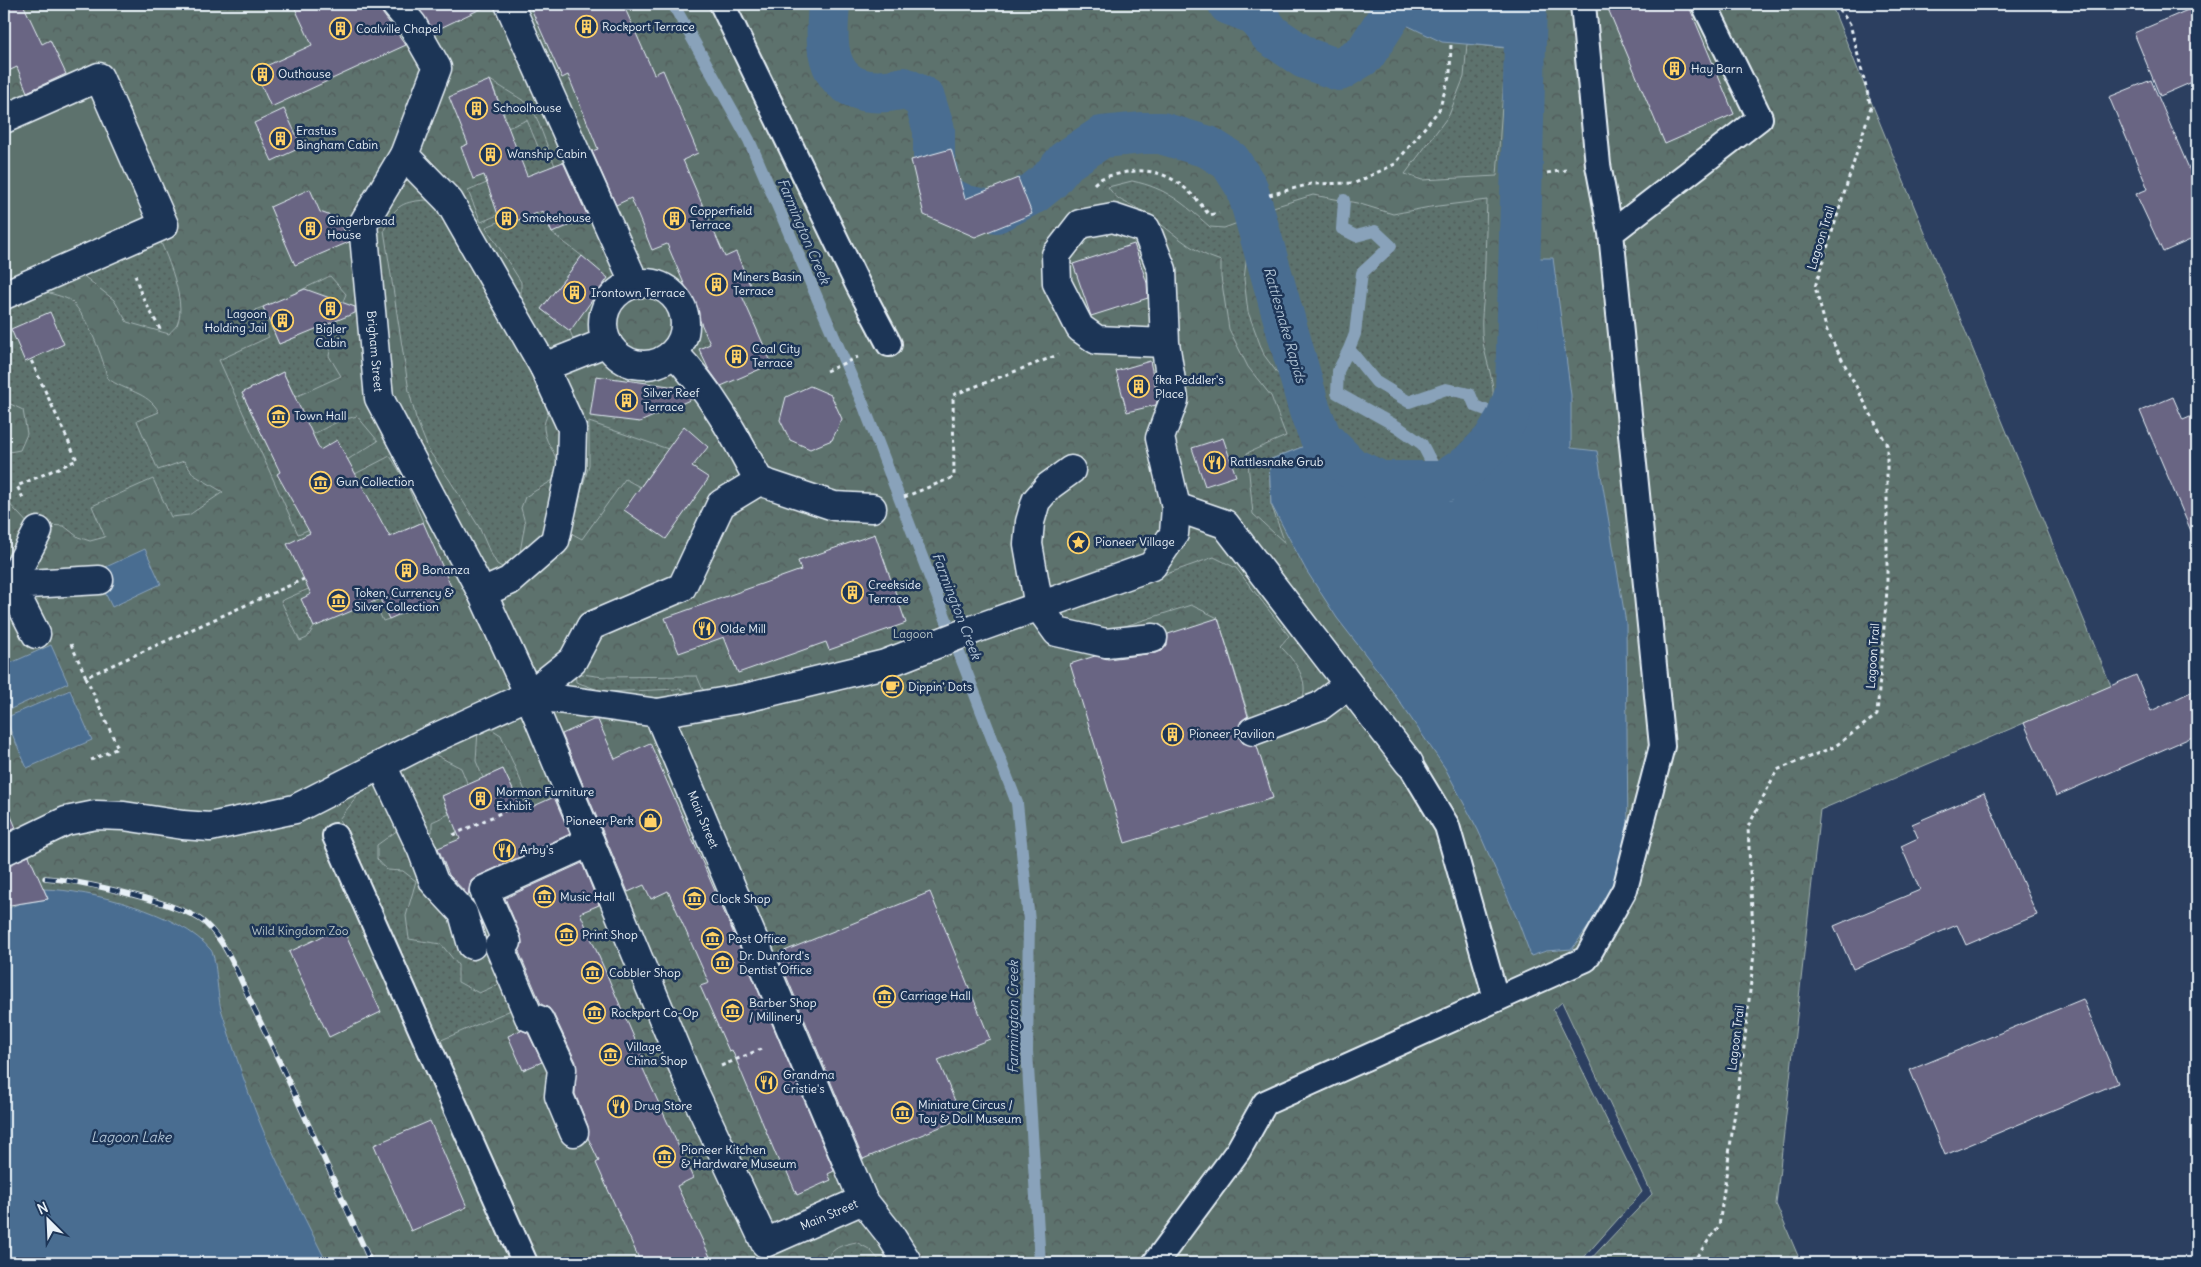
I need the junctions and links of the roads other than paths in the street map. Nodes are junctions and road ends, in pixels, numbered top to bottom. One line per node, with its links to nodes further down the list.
1 (395, 4): 7 (street, Brigham Street)
2 (509, 4): 9 (street)
3 (722, 4): 13 (lane)
4 (1583, 4): 8 (lane)
5 (1704, 4): 8 (lane)
6 (4, 119): 10 (street)
7 (404, 155): 15 (street); 23 (street, Brigham Street)
8 (1611, 233): 37 (lane)
9 (635, 284): 11 (street); 14 (street)
10 (4, 295)
11 (607, 342): 14 (street); 15 (street)
12 (1165, 343): 12 (street); 18 (street)
13 (889, 344)
14 (674, 353): 17 (street)
15 (544, 367): 23 (street)
16 (1071, 470): 24 (street)
17 (759, 481): 19 (street); 28 (street)
18 (1176, 507): 24 (street); 27 (street)
19 (872, 508)
20 (38, 531): 22 (street)
21 (99, 580): 22 (street)
22 (6, 585): 25 (street)
23 (482, 593): 28 (street, Brigham Street)
24 (1039, 607): 26 (street); 29 (street)
25 (36, 634)
26 (1153, 638)
27 (1348, 685): 30 (street); 31 (street)
28 (529, 695): 29 (street); 32 (street); 34 (street, Main Street)
29 (658, 713): 39 (street, Main Street)
30 (1253, 730)
31 (1408, 763): 37 (lane)
32 (382, 765): 35 (street); 36 (street)
33 (335, 836): 41 (lane)
34 (590, 842): 38 (street); 40 (street, Main Street)
35 (4, 851)
36 (472, 945)
37 (1496, 998): 43 (lane)
38 (574, 1132)
39 (863, 1200): 40 (street, Main Street); 42 (street)
40 (769, 1253)
41 (525, 1263)
42 (908, 1263)
43 (1155, 1263)

